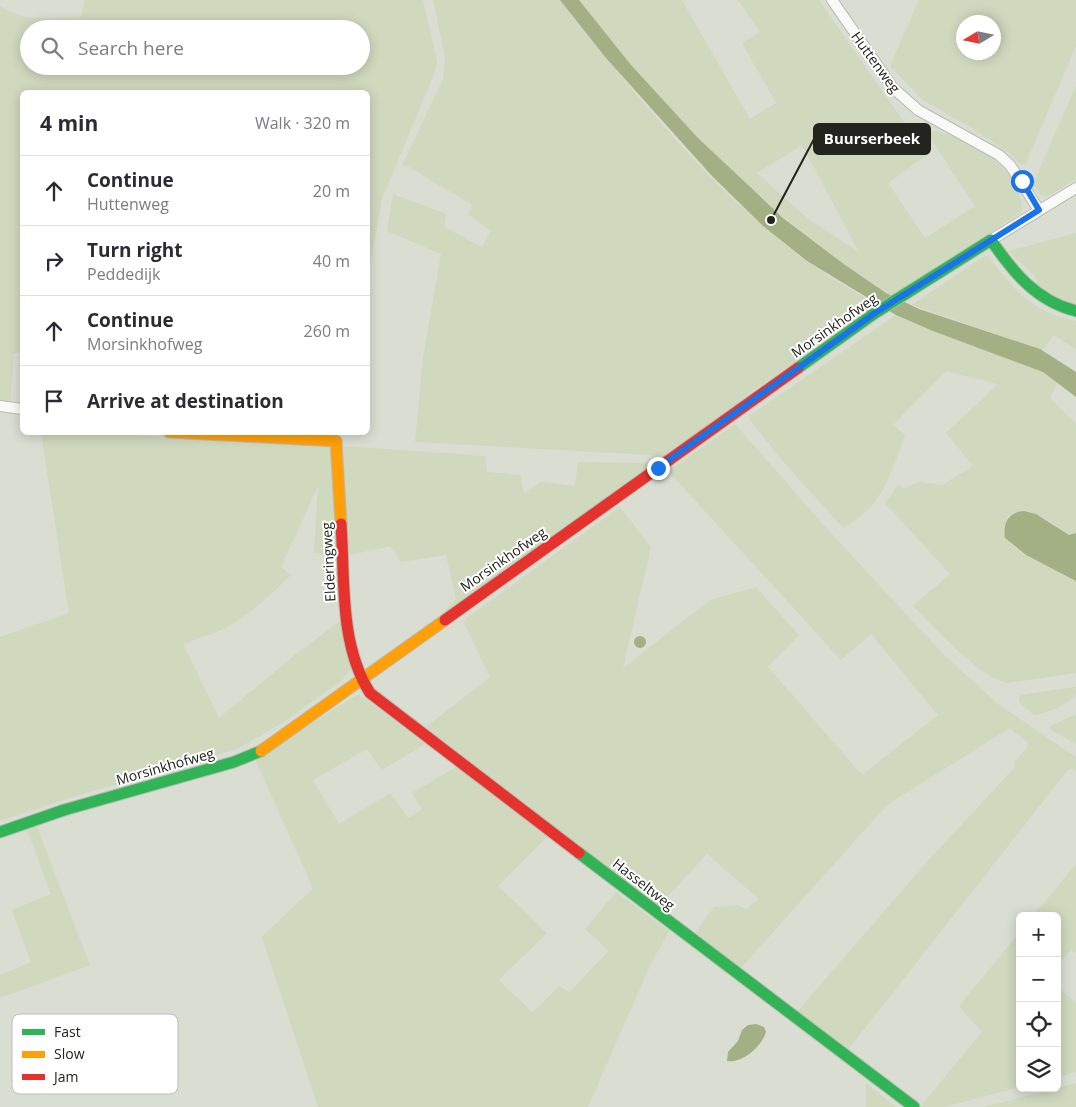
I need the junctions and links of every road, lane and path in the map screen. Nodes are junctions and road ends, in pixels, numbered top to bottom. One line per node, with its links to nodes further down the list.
1 (832, 0): 3 (street, Huttenweg)
2 (1076, 188): 3 (street)
3 (1039, 210): 4 (street)
4 (991, 240): 5 (street); 9 (street, Morsinkhofweg)
5 (1076, 311)
6 (0, 406): 7 (street)
7 (20, 409)
8 (225, 435): 9 (street, Elderingweg)
9 (361, 679): 10 (street, Morsinkhofweg); 11 (street, Hasseltweg)
10 (0, 832)
11 (914, 1107)

